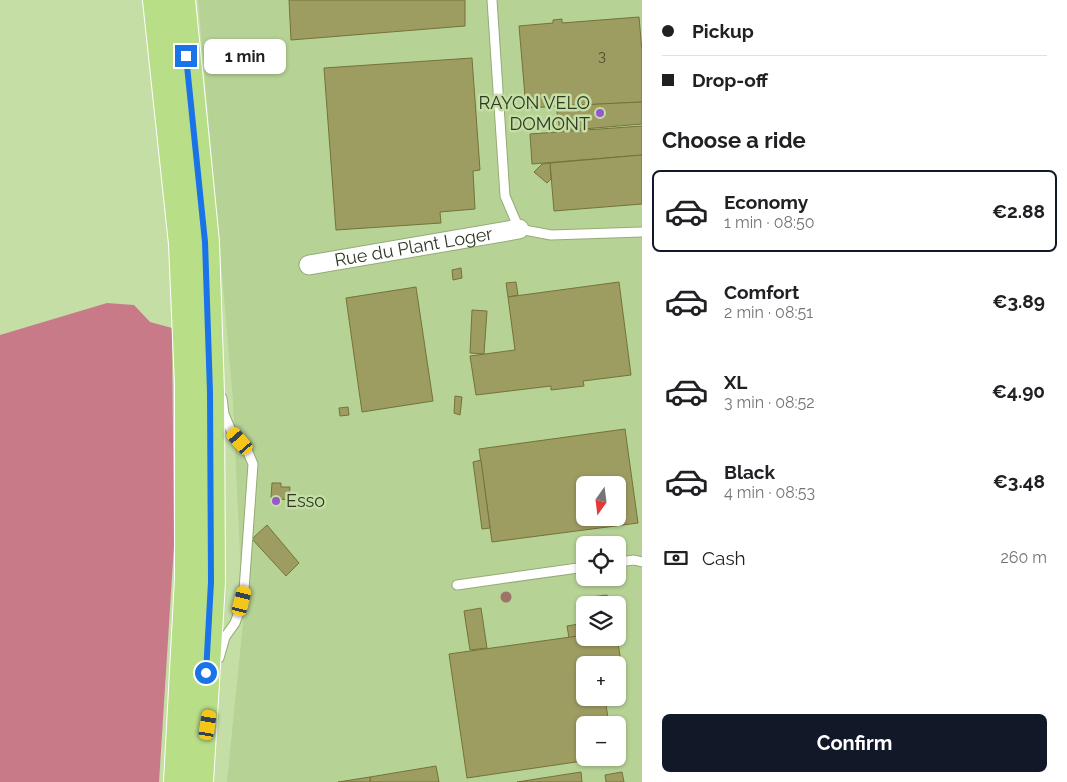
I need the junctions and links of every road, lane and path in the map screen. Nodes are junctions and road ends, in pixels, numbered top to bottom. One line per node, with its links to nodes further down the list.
1 (157, 0): 16 (highway)
2 (181, 0): 6 (highway)
3 (492, 0): 4 (lane)
4 (520, 229): 5 (lane); 7 (street, Rue du Plant Loger)
5 (642, 232)
6 (205, 242): 8 (lane); 17 (highway)
7 (309, 265)
8 (219, 366)
9 (221, 385): 14 (lane)
10 (626, 561): 11 (lane)
11 (642, 562)
12 (576, 568): 13 (lane)
13 (457, 586)
14 (217, 668)
15 (214, 687): 17 (lane)
16 (178, 782)
17 (199, 782)

